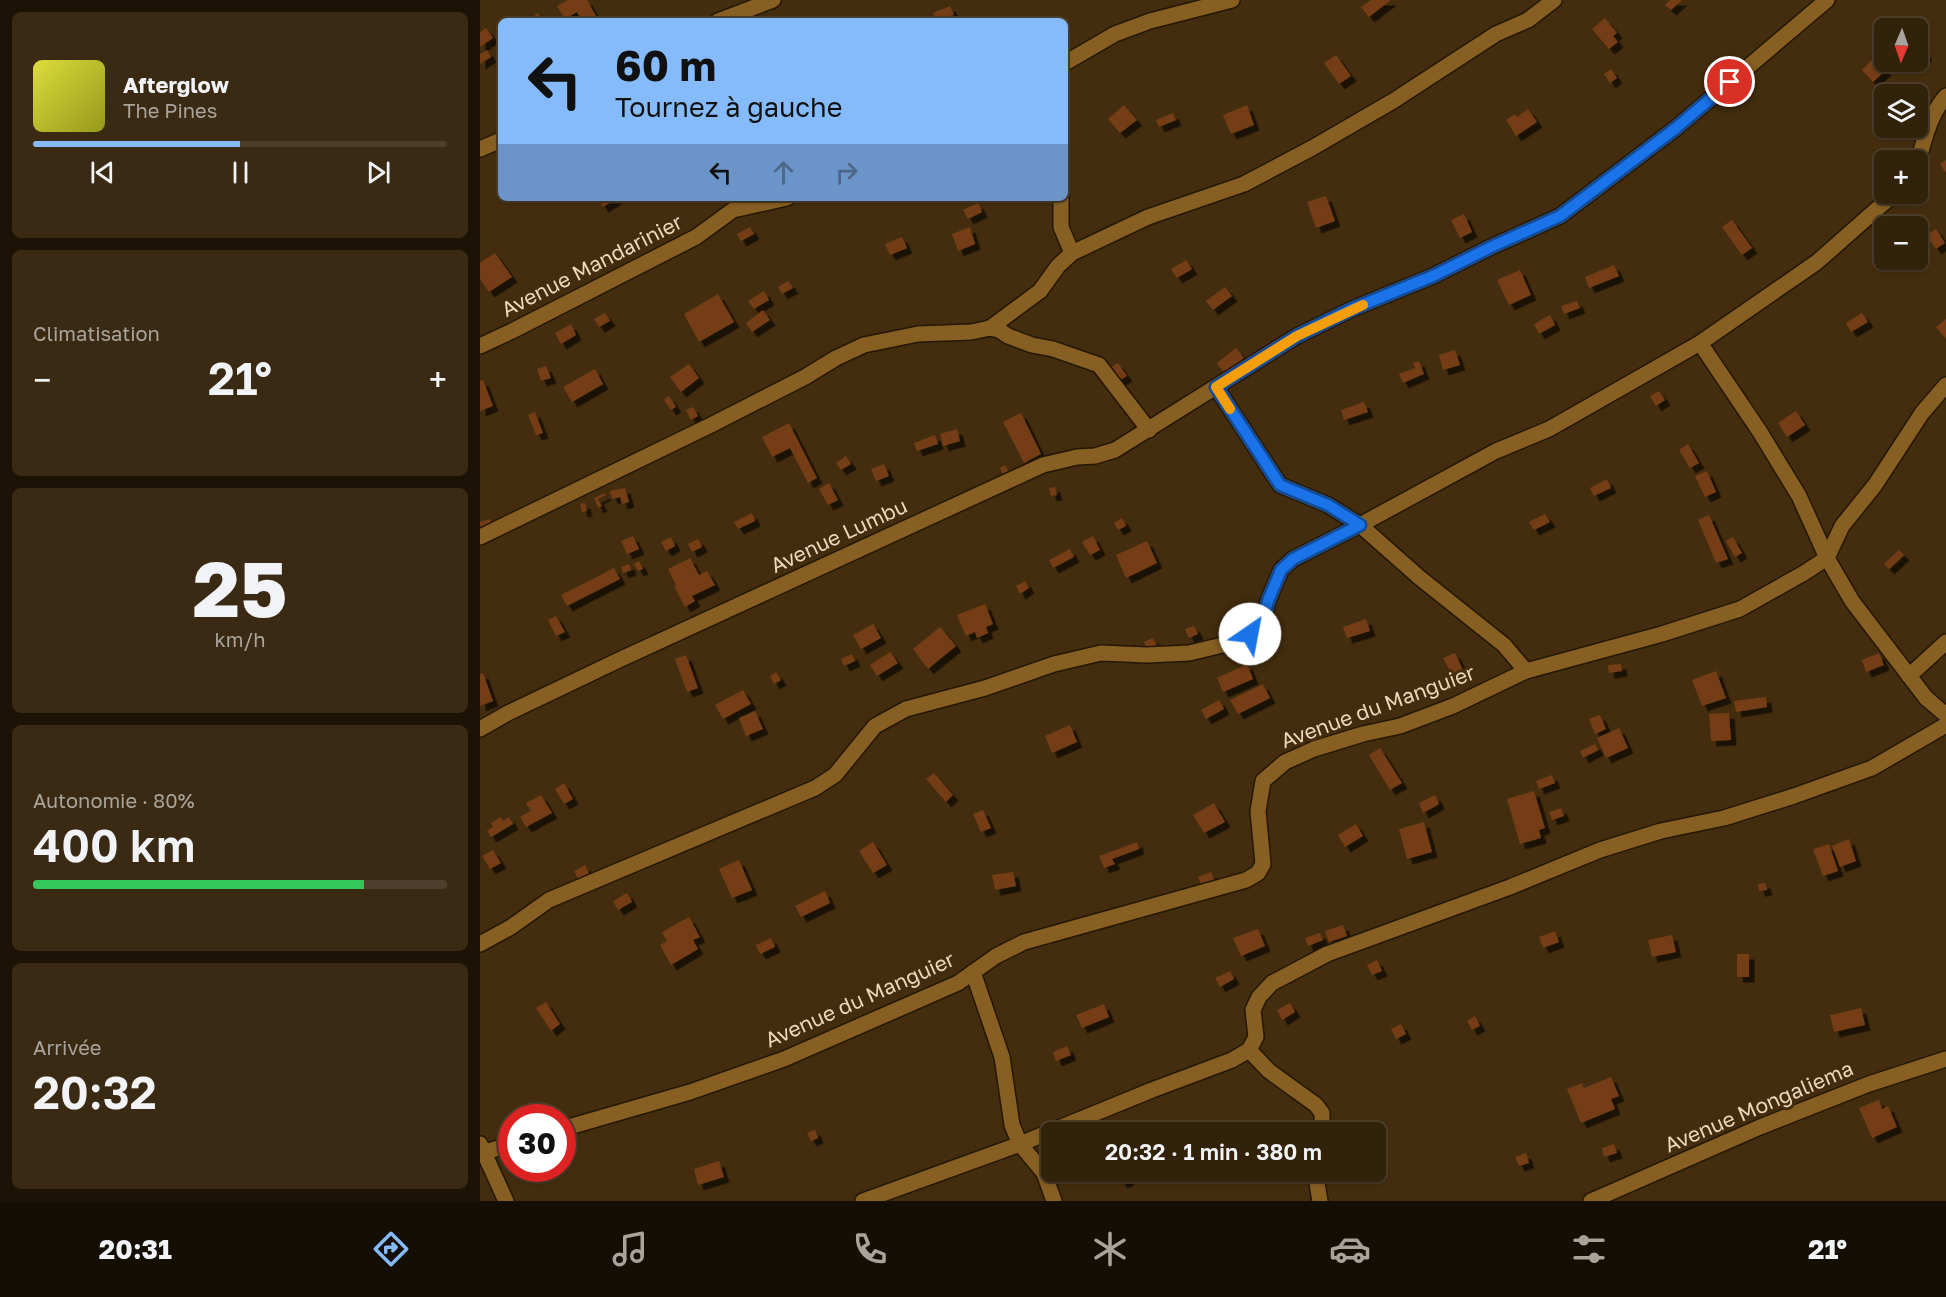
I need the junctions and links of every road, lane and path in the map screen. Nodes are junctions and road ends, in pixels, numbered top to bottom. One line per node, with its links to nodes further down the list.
1 (772, 0): 5 (street)
2 (1232, 0): 6 (street)
3 (1554, 0): 14 (street)
4 (1827, 0): 19 (street, Avenue Lumbu)
5 (726, 18)
6 (1068, 61)
7 (1946, 96): 10 (street)
8 (498, 141): 9 (street)
9 (480, 150)
10 (1922, 150)
11 (774, 201): 17 (street, Avenue Mandarinier)
12 (1061, 201): 14 (street)
13 (1883, 204): 16 (street)
14 (1072, 253): 15 (street)
15 (990, 328): 20 (street); 22 (street)
16 (1700, 343): 21 (street); 23 (street)
17 (480, 346)
18 (1946, 385): 23 (street)
19 (1216, 387): 20 (street, Avenue Lumbu); 21 (street)
20 (1149, 430): 29 (street, Avenue Lumbu)
21 (1360, 525): 25 (street); 30 (street)
22 (480, 537)
23 (1827, 558): 25 (street, Avenue du Manguier); 26 (street)
24 (1946, 642): 26 (street)
25 (1526, 671): 31 (street, Avenue du Manguier)
26 (1909, 676): 27 (street)
27 (1946, 715)
28 (1946, 725): 32 (street)
29 (480, 729)
30 (480, 944)
31 (973, 972): 35 (street, Avenue du Manguier); 36 (street)
32 (1249, 1050): 34 (street); 36 (street)
33 (1946, 1059): 44 (street, Avenue Mongaliema)
34 (1322, 1122)
35 (576, 1125)
36 (1020, 1144): 41 (street); 42 (street)
37 (498, 1146): 38 (street)
38 (482, 1148): 40 (street)
39 (1317, 1182): 43 (street)
40 (506, 1201)
41 (862, 1201)
42 (1054, 1201)
43 (1320, 1201)
44 (1591, 1201)

